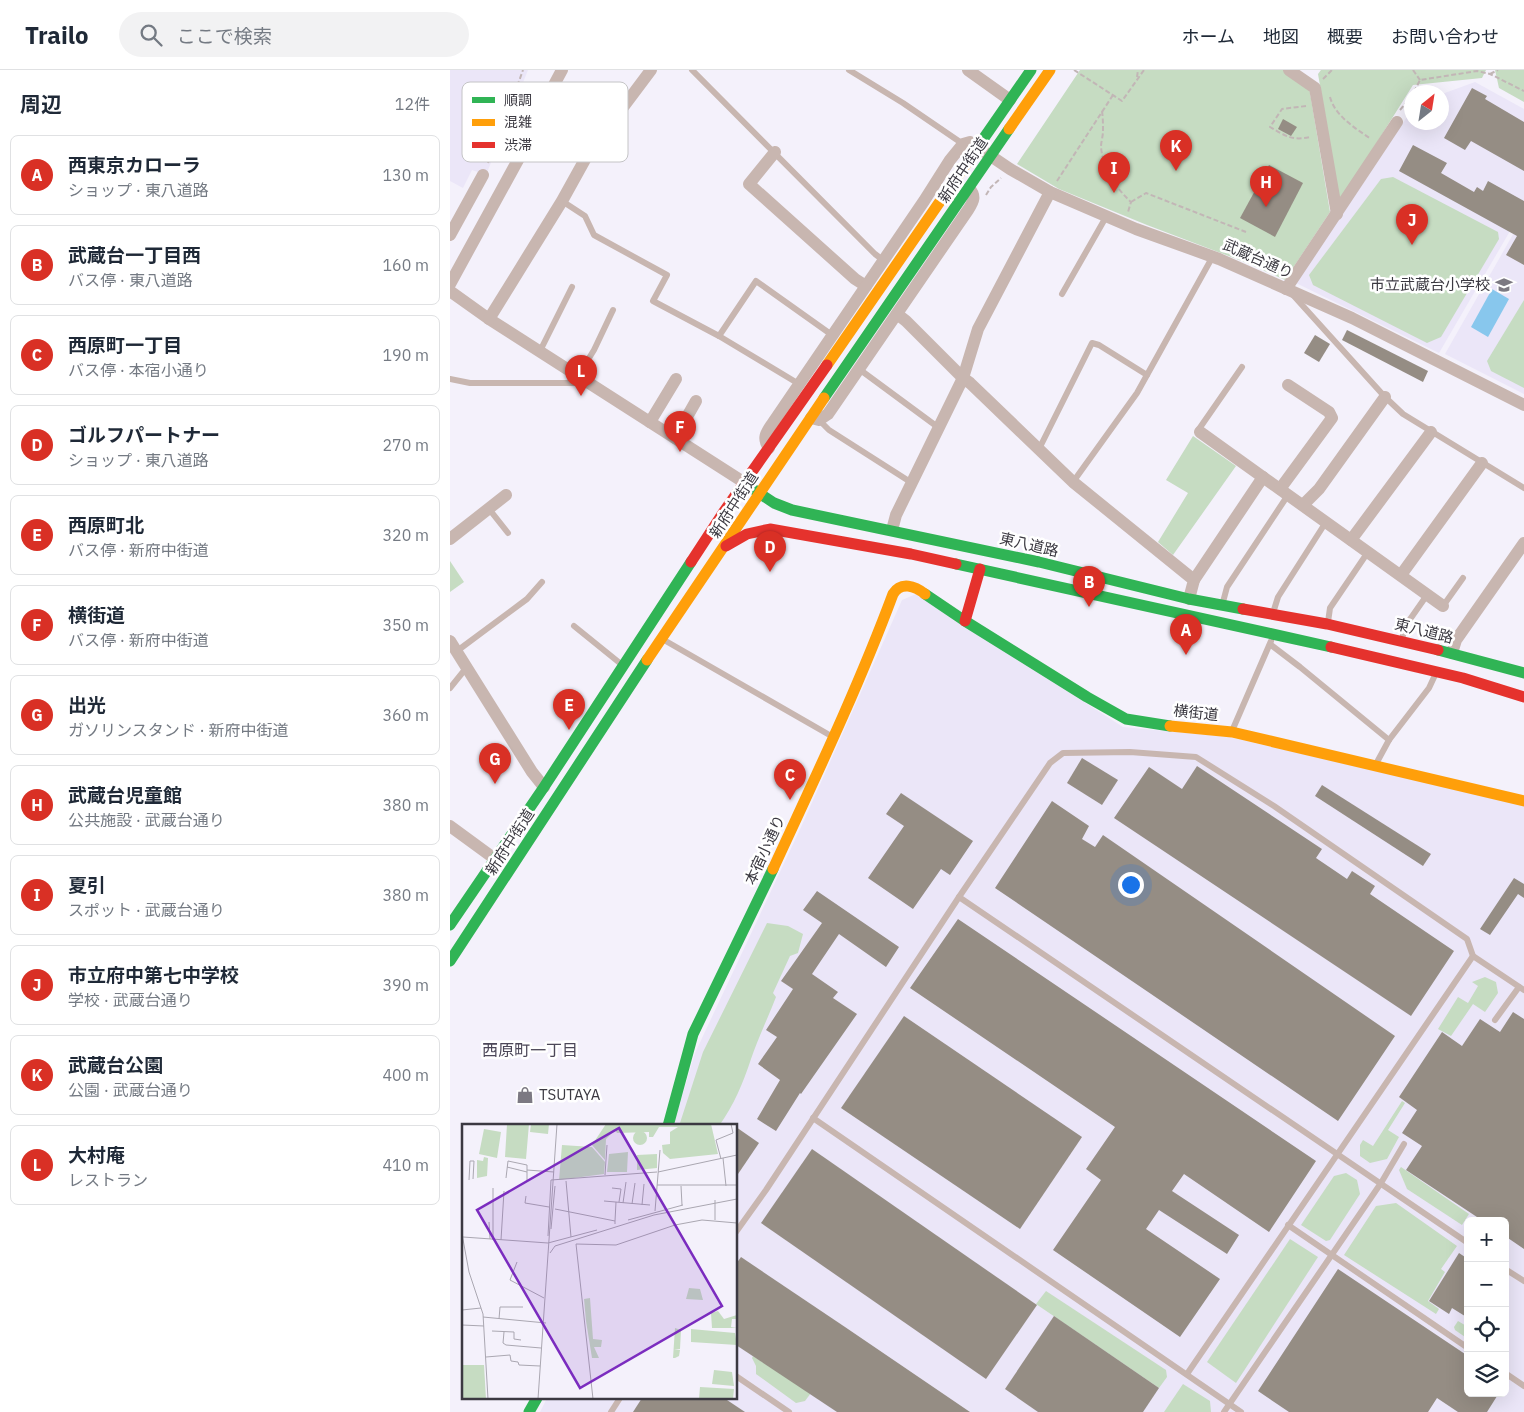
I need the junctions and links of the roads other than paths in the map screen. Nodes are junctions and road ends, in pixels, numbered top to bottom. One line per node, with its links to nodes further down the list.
1 (562, 70): 9 (street)
2 (651, 70): 11 (street)
3 (692, 70): 15 (lane)
4 (849, 70): 13 (lane)
5 (968, 70): 10 (street)
6 (1030, 70): 10 (main road, 新府中街道)
7 (1050, 70): 16 (main road, 新府中街道)
8 (1290, 70): 23 (street)
9 (556, 82)
10 (1010, 100): 14 (main road, 新府中街道)
11 (628, 101)
12 (1397, 122): 23 (street)
13 (963, 144): 14 (street); 27 (street)
14 (978, 146): 16 (street, 武蔵台通り); 59 (main road, 新府中街道)
15 (775, 152): 27 (lane); 29 (street)
16 (991, 155): 20 (main road, 新府中街道); 21 (street, 武蔵台通り)
17 (517, 162): 28 (street)
18 (584, 162): 22 (street)
19 (483, 175): 25 (street)
20 (969, 188): 35 (street); 53 (main road, 新府中街道)
21 (1050, 192): 24 (street, 武蔵台通り); 44 (street)
22 (562, 201): 36 (street); 38 (lane)
23 (1336, 214): 31 (street)
24 (1106, 216): 26 (street, 武蔵台通り); 33 (lane)
25 (450, 235)
26 (1213, 256): 31 (street, 武蔵台通り); 42 (lane)
27 (883, 260): 29 (street)
28 (450, 284)
29 (866, 286): 37 (street)
30 (572, 287): 39 (lane)
31 (1288, 290): 50 (lane); 52 (street, 武蔵台通り)
32 (450, 291): 36 (street)
33 (1062, 294)
34 (613, 310): 43 (lane)
35 (897, 314): 41 (street); 44 (street)
36 (489, 319): 39 (street)
37 (832, 335): 38 (lane); 48 (street)
38 (719, 336): 48 (lane)
39 (540, 351): 43 (street)
40 (1242, 367): 56 (lane)
41 (859, 369): 53 (street); 55 (lane)
42 (1147, 375): 60 (lane); 63 (lane)
43 (578, 376): 47 (street)
44 (963, 378): 55 (street); 60 (street)
45 (450, 379): 47 (lane)
46 (676, 379): 54 (street)
47 (590, 383): 54 (street)
48 (799, 384): 59 (street)
49 (1288, 385): 67 (street)
50 (1386, 398): 57 (lane); 70 (street)
51 (696, 401): 58 (street)
52 (1524, 405)
53 (815, 419): 65 (lane); 69 (main road, 新府中街道)
54 (650, 422): 58 (street)
55 (939, 428): 65 (street)
56 (1200, 432): 62 (street)
57 (1431, 432): 61 (lane); 78 (street)
58 (675, 438): 64 (street)
59 (770, 448): 64 (main road, 新府中街道)
60 (1039, 450): 63 (street)
61 (1482, 463): 66 (lane); 84 (street)
62 (1263, 477): 67 (street); 86 (street)
63 (1073, 482): 86 (street)
64 (745, 483): 69 (main road, 東八道路); 105 (main road, 新府中街道)
65 (912, 483): 75 (street)
66 (1524, 488)
67 (1284, 492): 70 (street); 91 (lane)
68 (506, 495): 71 (street)
69 (757, 496): 72 (main road, 東八道路); 75 (main road, 東八道路); 80 (main road, 新府中街道)
70 (1303, 505): 74 (street)
71 (488, 509): 76 (lane); 77 (street)
72 (763, 509)
73 (779, 520): 82 (main road)
74 (1326, 522): 78 (street); 93 (lane)
75 (892, 530): 90 (main road, 東八道路)
76 (508, 533)
77 (450, 539)
78 (1350, 540): 81 (street)
79 (1524, 543): 102 (street)
80 (722, 549): 82 (main road); 98 (main road, 新府中街道)
81 (1368, 552): 84 (street); 96 (lane)
82 (911, 554): 83 (main road)
83 (980, 569): 94 (main road); 97 (main road)
84 (1400, 575): 89 (street)
85 (1463, 578): 92 (lane)
86 (1194, 580): 90 (street)
87 (542, 582): 101 (lane)
88 (896, 589): 94 (main road, 横街道); 113 (main road, 本宿小通り)
89 (1427, 595): 92 (street); 99 (lane)
90 (1189, 599): 91 (main road, 東八道路)
91 (1222, 605): 93 (main road, 東八道路)
92 (1443, 606)
93 (1273, 614): 96 (main road, 東八道路)
94 (965, 622): 112 (main road, 横街道)
95 (574, 626): 105 (lane)
96 (1327, 626): 99 (main road, 東八道路); 104 (main road)
97 (1273, 633): 100 (lane); 104 (main road)
98 (662, 639): 113 (lane); 119 (main road, 新府中街道)
99 (1402, 641): 102 (main road, 東八道路)
100 (1271, 645): 112 (lane); 114 (lane)
101 (453, 646): 106 (street)
102 (1452, 653): 103 (main road, 東八道路)
103 (1483, 662): 108 (main road, 東八道路); 110 (main road)
104 (1406, 664): 107 (main road)
105 (623, 666): 116 (main road, 新府中街道)
106 (467, 667): 109 (lane); 116 (street)
107 (1436, 672): 111 (main road); 114 (lane)
108 (1524, 673)
109 (450, 688)
110 (1524, 689)
111 (1524, 697)
112 (1232, 732): 115 (main road, 横街道)
113 (834, 738): 130 (main road, 本宿小通り)
114 (1389, 740): 115 (lane)
115 (1375, 765): 117 (main road, 横街道)
116 (544, 787): 120 (main road, 新府中街道)
117 (1524, 801)
118 (450, 826): 120 (street)
119 (531, 836): 121 (main road); 124 (main road, 新府中街道)
120 (495, 859): 121 (main road, 新府中街道)
121 (481, 880): 123 (main road, 新府中街道)
122 (959, 897): 125 (lane); 129 (lane); 132 (lane)
123 (451, 921): 124 (street)
124 (470, 931): 126 (main road, 新府中街道)
125 (1473, 956): 127 (lane); 132 (lane)
126 (450, 961)
127 (1521, 989): 128 (lane)
128 (1496, 1020)
129 (813, 1118): 135 (lane); 141 (lane)
130 (669, 1124)
131 (1404, 1144): 133 (lane)
132 (1338, 1154): 133 (lane); 134 (lane)
133 (1381, 1183): 136 (lane); 137 (lane)
134 (1288, 1225): 137 (lane); 141 (lane)
135 (738, 1229)
136 (1464, 1240)
137 (1331, 1255): 140 (lane); 147 (lane)
138 (1509, 1271): 139 (lane)
139 (1524, 1281)
140 (1464, 1345)
141 (1187, 1374): 147 (lane)
142 (1509, 1376): 144 (lane)
143 (738, 1377): 150 (lane)
144 (1524, 1386)
145 (536, 1400): 148 (main road)
146 (619, 1400): 149 (lane)
147 (1230, 1404): 151 (lane); 152 (lane)
148 (529, 1412)
149 (611, 1412)
150 (789, 1412)
151 (1224, 1412)
152 (1241, 1412)

